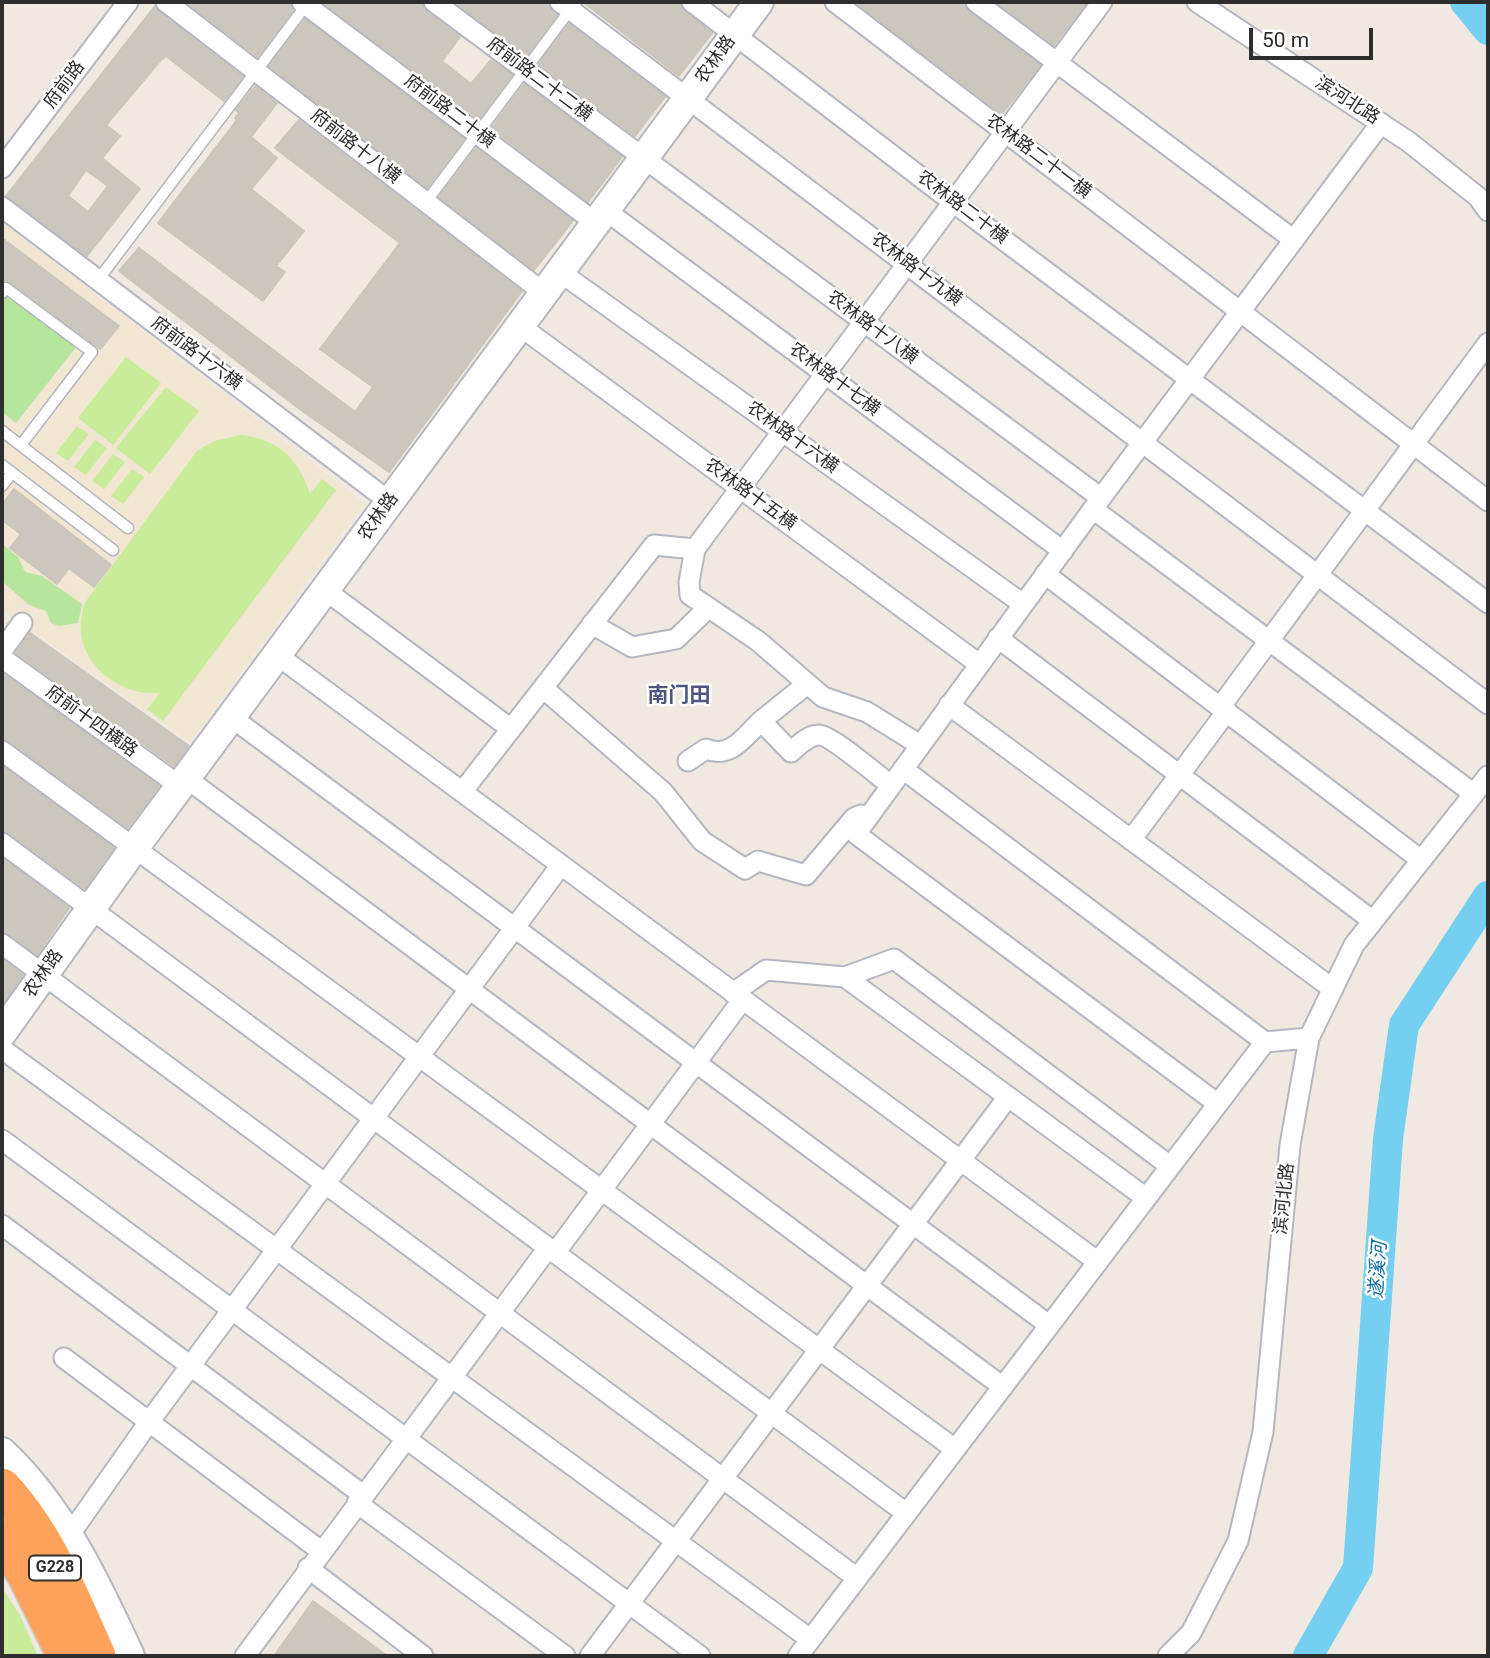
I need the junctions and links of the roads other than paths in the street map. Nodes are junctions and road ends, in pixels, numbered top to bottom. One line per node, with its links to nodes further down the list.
1 (128, 2): 21 (street, 府前路)
2 (166, 2): 15 (street, 府前路十八横)
3 (434, 2): 14 (street, 府前路二十二横)
4 (692, 2): 12 (street, 农林路二十横)
5 (759, 2): 12 (street, 农林路)
6 (835, 2): 18 (street, 农林路二十一横)
7 (976, 2): 13 (street)
8 (1102, 2): 13 (street)
9 (1197, 2): 17 (street, 滨河北路)
10 (306, 3): 15 (lane); 19 (street, 府前路二十横)
11 (569, 4): 14 (lane); 16 (street, 农林路十九横)
12 (735, 34): 16 (street, 农林路); 23 (street, 农林路二十横)
13 (1057, 63): 18 (street); 27 (street)
14 (525, 70): 19 (lane); 20 (street, 府前路二十二横)
15 (256, 71): 22 (street, 府前路十八横); 29 (lane)
16 (689, 96): 20 (street, 农林路); 28 (street, 农林路十九横)
17 (1381, 123): 25 (street, 滨河北路); 27 (street)
18 (1005, 132): 23 (street); 32 (street, 农林路二十一横)
19 (477, 133): 22 (lane); 26 (street, 府前路二十横)
20 (644, 158): 26 (street, 农林路); 33 (street, 农林路十八横)
21 (2, 168)
22 (426, 201): 30 (street, 府前路十八横)
23 (953, 202): 28 (street); 37 (street, 农林路二十横)
24 (2, 207): 29 (street, 府前路十六横)
25 (1488, 211)
26 (601, 216): 30 (street, 农林路); 36 (street, 农林路十七横)
27 (1294, 240): 32 (street)
28 (908, 263): 33 (street); 40 (street, 农林路十九横)
29 (98, 280): 48 (street, 府前路十六横)
30 (552, 282): 34 (street, 农林路); 39 (street, 农林路十六横)
31 (2, 293): 42 (lane)
32 (1240, 312): 37 (street); 41 (street, 农林路二十一横)
33 (864, 322): 36 (street); 49 (street, 农林路十八横)
34 (520, 326): 46 (street, 农林路十五横); 48 (street, 农林路)
35 (1488, 343): 41 (street)
36 (826, 374): 39 (street); 54 (street, 农林路十七横)
37 (1190, 380): 40 (street); 50 (street, 农林路二十横)
38 (2, 430): 42 (lane)
39 (783, 431): 46 (street); 59 (street, 农林路十六横)
40 (1143, 442): 49 (street); 56 (street, 农林路十九横)
41 (1412, 443): 47 (street, 农林路二十一横); 50 (street)
42 (20, 445): 51 (lane)
43 (2, 465): 44 (lane)
44 (12, 473): 45 (lane); 53 (lane)
45 (2, 485)
46 (741, 488): 52 (street); 68 (street, 农林路十五横)
47 (1488, 501)
48 (390, 502): 57 (street, 农林路)
49 (1097, 503): 54 (street); 64 (street, 农林路十八横)
50 (1364, 510): 56 (street); 58 (street, 农林路二十横)
51 (128, 528)
52 (695, 549): 60 (street); 62 (street)
53 (113, 550)
54 (1063, 551): 55 (street)
55 (1045, 573): 59 (street); 73 (street)
56 (1317, 576): 64 (street); 71 (street, 农林路十九横)
57 (325, 590): 66 (street, 农林路); 76 (street)
58 (1488, 603)
59 (1023, 604): 63 (street)
60 (708, 608): 62 (street); 69 (street)
61 (22, 623): 65 (street)
62 (592, 624): 70 (street)
63 (999, 638): 68 (street); 80 (street)
64 (1269, 641): 73 (street); 85 (street, 农林路十八横)
65 (2, 652)
66 (277, 655): 74 (street, 农林路); 84 (street)
67 (2, 658): 83 (street, 府前十四横路)
68 (979, 664): 72 (street)
69 (807, 684): 75 (street); 77 (street)
70 (542, 688): 76 (street); 86 (street)
71 (1488, 704)
72 (949, 705): 77 (street); 87 (street)
73 (1224, 708): 80 (street); 90 (street)
74 (231, 717): 83 (street, 农林路); 94 (street)
75 (761, 722): 79 (street); 82 (street)
76 (511, 729): 84 (street)
77 (920, 746): 82 (street)
78 (2, 751): 89 (street)
79 (688, 761)
80 (1180, 775): 87 (street); 93 (street)
81 (1488, 776): 85 (street, 滨河北路)
82 (897, 777): 86 (street); 103 (street)
83 (183, 782): 89 (street, 农林路); 98 (street, 府前十四横路)
84 (462, 792): 91 (street)
85 (1474, 794): 90 (street, 滨河北路)
86 (874, 808): 108 (street)
87 (1131, 839): 99 (street)
88 (2, 843): 92 (street)
89 (135, 847): 92 (street, 农林路); 105 (street)
90 (1421, 860): 93 (street, 滨河北路)
91 (561, 865): 94 (street); 100 (street)
92 (89, 909): 96 (street, 农林路); 109 (street)
93 (1373, 921): 99 (street, 滨河北路)
94 (515, 928): 98 (street); 106 (street)
95 (2, 944): 96 (street)
96 (43, 975): 101 (street, 农林路); 114 (street)
97 (845, 977): 100 (street); 107 (street); 113 (street)
98 (469, 989): 105 (street); 110 (street, 府前十四横路)
99 (1333, 989): 102 (street, 滨河北路)
100 (738, 996): 106 (street); 112 (street)
101 (2, 1033)
102 (1309, 1038): 103 (street); 157 (street, 滨河北路)
103 (1265, 1042): 108 (street)
104 (2, 1049): 119 (street)
105 (419, 1056): 109 (street); 115 (street)
106 (696, 1062): 110 (street); 117 (street)
107 (1008, 1097): 112 (street); 116 (street)
108 (1218, 1104): 113 (street)
109 (373, 1119): 114 (street); 120 (street)
110 (650, 1124): 115 (street); 122 (street, 府前十四横路)
111 (2, 1140): 123 (street)
112 (961, 1161): 117 (street); 121 (street)
113 (1170, 1166): 116 (street)
114 (326, 1184): 119 (street); 124 (street)
115 (602, 1190): 120 (street); 126 (street)
116 (1146, 1198): 121 (street)
117 (914, 1224): 122 (street); 125 (street)
118 (2, 1225): 128 (street)
119 (277, 1250): 123 (street); 129 (street)
120 (551, 1251): 124 (street); 131 (street)
121 (1098, 1262): 125 (street)
122 (867, 1286): 126 (street); 130 (street, 府前十四横路)
123 (232, 1310): 128 (street); 133 (street)
124 (499, 1312): 129 (street); 136 (street)
125 (1049, 1325): 130 (street)
126 (820, 1350): 131 (street); 134 (street)
127 (64, 1358): 132 (street)
128 (190, 1366): 132 (street); 138 (street)
129 (451, 1377): 133 (street); 142 (street)
130 (1003, 1387): 134 (street)
131 (772, 1414): 136 (street); 139 (street)
132 (149, 1422): 140 (street); 143 (street)
133 (405, 1438): 138 (street); 146 (street)
134 (955, 1449): 139 (street)
135 (2, 1452): 140 (street)
136 (724, 1479): 142 (street); 145 (street)
137 (2, 1487): 149 (highway, G228)
138 (360, 1499): 143 (street); 153 (street)
139 (906, 1513): 145 (street)
140 (68, 1536): 150 (street)
141 (2, 1539): 148 (highway, G228)
142 (676, 1542): 146 (street); 147 (street)
143 (321, 1551): 144 (street)
144 (308, 1568): 151 (street); 152 (street)
145 (858, 1578): 147 (street)
146 (629, 1604): 154 (street); 155 (street)
147 (810, 1640): 156 (street)
148 (66, 1656)
149 (97, 1656)
150 (130, 1656)
151 (245, 1656)
152 (423, 1656)
153 (565, 1656)
154 (590, 1656)
155 (700, 1656)
156 (797, 1656)
157 (1168, 1656)

